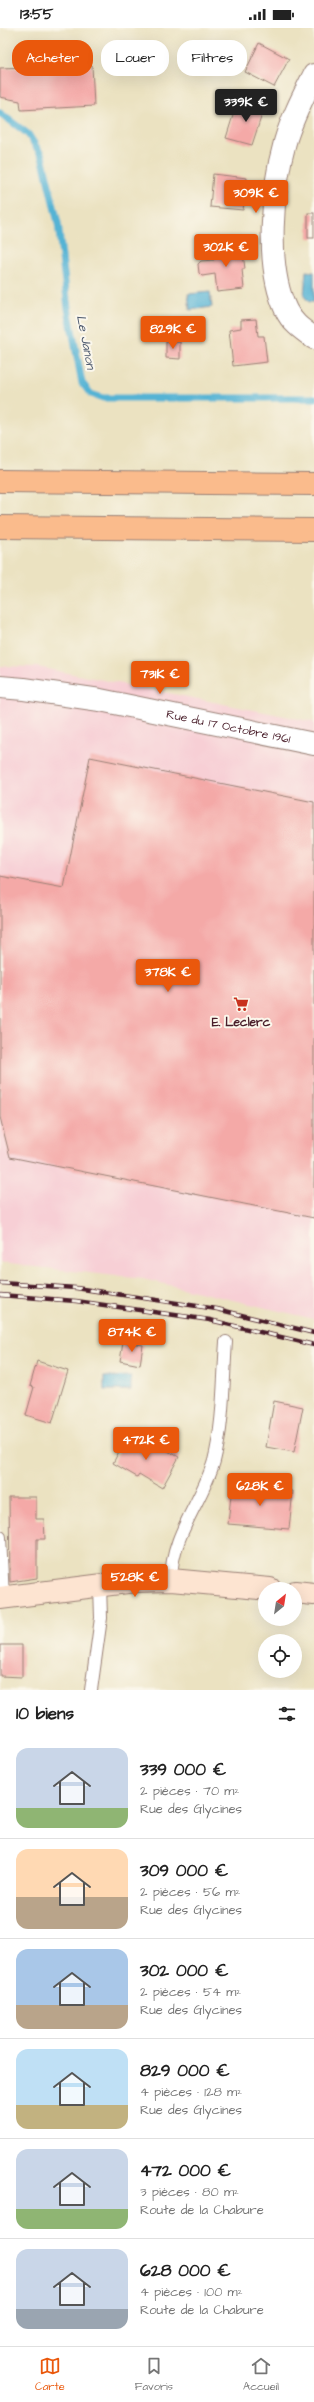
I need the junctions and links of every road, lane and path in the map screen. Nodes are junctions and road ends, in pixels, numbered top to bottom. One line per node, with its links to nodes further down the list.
1 (314, 75): 2 (street)
2 (314, 338)
3 (0, 481): 4 (highway)
4 (314, 484)
5 (0, 527): 6 (highway)
6 (314, 530)
7 (0, 688): 8 (street, Rue du 17 Octobre 1961)
8 (314, 744)
9 (226, 1342): 11 (lane)
10 (0, 1537): 16 (lane)
11 (171, 1580): 12 (main road); 13 (main road)
12 (100, 1585): 16 (main road); 17 (lane)
13 (258, 1588)
14 (302, 1593): 15 (main road)
15 (314, 1594)
16 (2, 1598)
17 (91, 1690)

